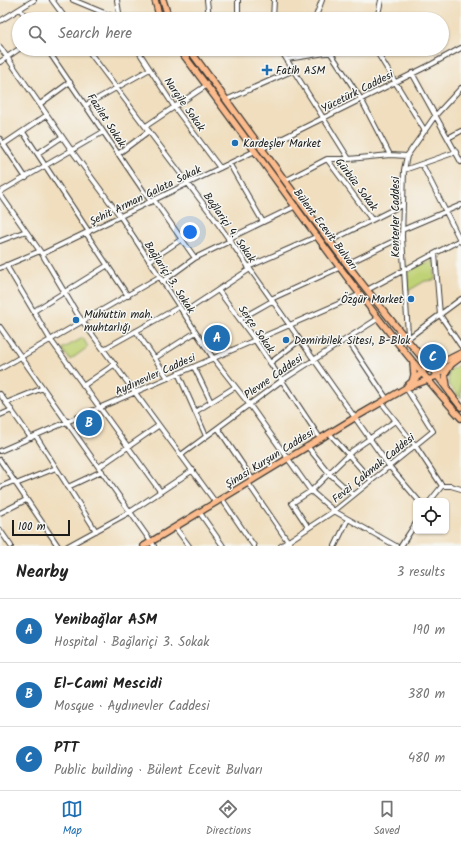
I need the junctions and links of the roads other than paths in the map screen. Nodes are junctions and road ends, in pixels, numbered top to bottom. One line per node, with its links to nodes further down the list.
1 (34, 0): 12 (street)
2 (52, 0): 15 (street)
3 (72, 0): 16 (street)
4 (117, 0): 17 (street)
5 (155, 0): 18 (main road)
6 (162, 0): 19 (main road)
7 (207, 0): 20 (street)
8 (238, 0): 21 (street)
9 (274, 0): 22 (street)
10 (322, 0): 23 (street)
11 (381, 0): 24 (street)
12 (20, 9): 13 (street); 14 (street)
13 (15, 12)
14 (22, 12)
15 (61, 12)
16 (102, 12)
17 (119, 12)
18 (158, 12)
19 (166, 12)
20 (208, 12)
21 (238, 12)
22 (273, 12)
23 (318, 12)
24 (378, 12)
25 (12, 14): 26 (street)
26 (0, 21)
27 (0, 47): 31 (street, Bağlariçi 3. Sokak)
28 (461, 48): 30 (street, Yücetürk Caddesi)
29 (12, 53): 31 (street)
30 (449, 54)
31 (7, 56): 43 (street); 54 (street, Bağlariçi 3. Sokak)
32 (52, 56): 48 (street, Fazilet Sokak)
33 (92, 56): 50 (street, Bağlariçi 4. Sokak)
34 (142, 56): 44 (street, Nargile Sokak)
35 (184, 56): 49 (main road, Bülent Ecevit Bulvarı)
36 (193, 56): 53 (main road, Bülent Ecevit Bulvarı)
37 (285, 56): 42 (street)
38 (303, 56): 42 (street)
39 (332, 56): 52 (street)
40 (379, 56): 47 (street)
41 (445, 56): 46 (street, Yücetürk Caddesi)
42 (287, 59): 45 (street)
43 (0, 62)
44 (150, 69): 50 (street); 56 (street, Nargile Sokak)
45 (294, 70): 53 (street); 59 (street)
46 (412, 73): 47 (street, Yücetürk Caddesi); 58 (street)
47 (395, 81): 52 (street, Yücetürk Caddesi); 61 (street)
48 (70, 82): 54 (street); 55 (street, Fazilet Sokak)
49 (207, 85): 56 (street); 72 (main road, Bülent Ecevit Bulvarı)
50 (116, 87): 55 (street); 60 (street, Bağlariçi 4. Sokak)
51 (461, 88): 58 (street, Kenterler Caddesi)
52 (361, 99): 59 (street, Yücetürk Caddesi); 76 (street)
53 (226, 100): 70 (main road, Bülent Ecevit Bulvarı)
54 (40, 104): 57 (street, Bağlariçi 3. Sokak)
55 (86, 104): 65 (street, Fazilet Sokak)
56 (175, 108): 60 (street); 84 (street, Nargile Sokak)
57 (47, 115): 64 (street); 66 (street, Bağlariçi 3. Sokak)
58 (435, 116): 61 (street, Kenterler Caddesi); 67 (street)
59 (324, 118): 70 (street, Yücetürk Caddesi); 79 (street)
60 (146, 126): 62 (street, Bağlariçi 4. Sokak)
61 (425, 130): 77 (street, Kenterler Caddesi)
62 (150, 131): 75 (street); 88 (street, Bağlariçi 4. Sokak)
63 (461, 131): 67 (street)
64 (23, 132): 69 (street); 74 (street)
65 (103, 132): 71 (street); 75 (street, Fazilet Sokak)
66 (62, 137): 71 (street, Bağlariçi 3. Sokak); 74 (street)
67 (448, 138): 73 (street)
68 (0, 139): 69 (street)
69 (4, 144): 86 (street)
70 (261, 149): 87 (main road, Bülent Ecevit Bulvarı)
71 (72, 151): 83 (street); 95 (street, Bağlariçi 3. Sokak)
72 (255, 151): 81 (street, Şehit Arman Galata Sokak); 93 (main road, Bülent Ecevit Bulvarı)
73 (456, 152): 80 (street); 82 (street)
74 (38, 153): 83 (street)
75 (118, 154): 90 (street, Fazilet Sokak)
76 (390, 155): 77 (street); 79 (street)
77 (407, 156): 85 (street, Kenterler Caddesi)
78 (327, 159): 79 (street); 87 (street, Gürbüz Sokak); 96 (street, Gürbüz Sokak)
79 (349, 159)
80 (461, 162)
81 (229, 163): 84 (street, Şehit Arman Galata Sokak); 97 (street)
82 (422, 164): 85 (street); 94 (street)
83 (46, 166): 86 (street); 100 (street)
84 (220, 168): 88 (street, Şehit Arman Galata Sokak)
85 (404, 170): 91 (street, Kenterler Caddesi)
86 (26, 178): 89 (street)
87 (285, 181): 105 (main road, Bülent Ecevit Bulvarı)
88 (188, 184): 90 (street, Şehit Arman Galata Sokak); 104 (street, Bağlariçi 4. Sokak)
89 (0, 194): 99 (street)
90 (153, 201): 95 (street, Şehit Arman Galata Sokak); 103 (street, Fazilet Sokak)
91 (402, 205): 96 (street); 98 (street, Kenterler Caddesi)
92 (461, 205): 94 (street)
93 (296, 206): 97 (street); 101 (main road, Bülent Ecevit Bulvarı)
94 (446, 211): 98 (street); 107 (street)
95 (120, 216): 100 (street, Şehit Arman Galata Sokak); 111 (street, Bağlariçi 3. Sokak)
96 (372, 220): 105 (street)
97 (262, 222): 104 (street)
98 (402, 230): 102 (street, Kenterler Caddesi)
99 (26, 231): 106 (street); 108 (street)
100 (87, 232): 108 (street, Şehit Arman Galata Sokak); 114 (street)
101 (318, 236): 115 (main road, Bülent Ecevit Bulvarı); 117 (street)
102 (402, 237): 112 (street); 118 (street, Kenterler Caddesi)
103 (182, 239): 110 (street, Fazilet Sokak); 111 (street)
104 (229, 240): 110 (street); 117 (street, Bağlariçi 4. Sokak)
105 (330, 240): 112 (main road, Bülent Ecevit Bulvarı)
106 (0, 241)
107 (461, 241): 109 (street)
108 (41, 253): 113 (street, Şehit Arman Galata Sokak); 123 (street)
109 (435, 254): 118 (street); 131 (street)
110 (195, 258): 120 (street)
111 (149, 261): 119 (street, Bağlariçi 3. Sokak)
112 (347, 264): 122 (main road, Bülent Ecevit Bulvarı)
113 (6, 265): 116 (street, Şehit Arman Galata Sokak); 129 (street)
114 (108, 265): 123 (street); 125 (street)
115 (341, 267): 124 (main road, Bülent Ecevit Bulvarı); 127 (street)
116 (0, 268)
117 (249, 268): 121 (street); 127 (street, Bağlariçi 4. Sokak)
118 (404, 271): 122 (street); 143 (street, Kenterler Caddesi)
119 (159, 277): 120 (street, Bağlariçi 3. Sokak); 125 (street)
120 (162, 282): 128 (street, Bağlariçi 3. Sokak)
121 (218, 290): 130 (street); 133 (street, Serçe Sokak)
122 (367, 290): 143 (main road, Bülent Ecevit Bulvarı)
123 (65, 292): 129 (street); 134 (street)
124 (361, 294): 132 (main road, Bülent Ecevit Bulvarı); 135 (street, Aydınevler Caddesi)
125 (128, 296): 134 (street)
126 (461, 299): 131 (street)
127 (272, 300): 133 (street); 135 (street, Bağlariçi 4. Sokak)
128 (179, 307): 130 (street, Bağlariçi 3. Sokak); 137 (street)
129 (34, 311): 139 (street)
130 (183, 312): 138 (street, Bağlariçi 3. Sokak)
131 (440, 315): 143 (street); 144 (street)
132 (379, 318): 140 (street, Plevne Caddesi); 152 (main road, Bülent Ecevit Bulvarı)
133 (240, 319): 141 (street, Serçe Sokak)
134 (83, 321): 139 (street); 145 (street)
135 (289, 325): 141 (street, Aydınevler Caddesi); 142 (street, Bağlariçi 4. Sokak)
136 (0, 327): 147 (street)
137 (136, 331): 145 (street); 149 (street)
138 (196, 332): 149 (street); 150 (street, Bağlariçi 3. Sokak)
139 (50, 339): 147 (street); 164 (street)
140 (347, 339): 151 (street, Plevne Caddesi); 172 (street)
141 (255, 340): 150 (street, Aydınevler Caddesi); 155 (street, Serçe Sokak)
142 (300, 340): 151 (street, Bağlariçi 4. Sokak); 155 (street)
143 (406, 340): 153 (main road, Bülent Ecevit Bulvarı)
144 (461, 346)
145 (104, 349): 156 (street)
146 (461, 353): 154 (main road, Şinasi Kurşun Caddesi)
147 (21, 356): 158 (street); 166 (street)
148 (461, 357): 154 (main road, Şinasi Kurşun Caddesi)
149 (155, 358): 161 (street)
150 (213, 358): 157 (street, Aydınevler Caddesi); 165 (street, Bağlariçi 3. Sokak)
151 (314, 358): 162 (street, Plevne Caddesi); 182 (street, Bağlariçi 4. Sokak)
152 (411, 359): 160 (main road, Bülent Ecevit Bulvarı); 163 (main road)
153 (422, 359): 154 (main road); 160 (main road, Bülent Ecevit Bulvarı)
154 (451, 361): 160 (main road, Şinasi Kurşun Caddesi); 160 (main road, Şinasi Kurşun Caddesi); 171 (main road)
155 (270, 363): 162 (street, Serçe Sokak)
156 (115, 364): 164 (street); 169 (street)
157 (194, 367): 159 (street, Aydınevler Caddesi); 173 (street)
158 (0, 369)
159 (178, 374): 161 (street, Aydınevler Caddesi); 180 (street)
160 (429, 374): 163 (main road, Şinasi Kurşun Caddesi); 163 (main road, Şinasi Kurşun Caddesi); 168 (main road, Bülent Ecevit Bulvarı); 171 (main road, Bülent Ecevit Bulvarı)
161 (168, 378): 169 (street, Aydınevler Caddesi)
162 (281, 381): 176 (street, Plevne Caddesi); 192 (street, Serçe Sokak)
163 (412, 384): 167 (main road, Şinasi Kurşun Caddesi); 168 (main road)
164 (83, 386): 178 (street)
165 (235, 387): 173 (street); 176 (street, Bağlariçi 3. Sokak)
166 (43, 388): 175 (street); 185 (street)
167 (406, 388): 172 (main road, Şinasi Kurşun Caddesi); 194 (street, Fevzi Çakmak Caddesi)
168 (437, 391): 183 (main road, Bülent Ecevit Bulvarı)
169 (135, 392): 178 (street, Aydınevler Caddesi); 186 (street)
170 (0, 394): 175 (street)
171 (452, 395): 177 (main road, Bülent Ecevit Bulvarı)
172 (388, 399): 174 (main road, Şinasi Kurşun Caddesi)
173 (212, 402): 180 (street)
174 (381, 402): 182 (main road, Şinasi Kurşun Caddesi); 184 (street)
175 (6, 403): 179 (street)
176 (249, 404): 187 (street, Plevne Caddesi); 200 (street, Bağlariçi 3. Sokak)
177 (461, 406)
178 (99, 408): 185 (street, Aydınevler Caddesi); 196 (street)
179 (12, 410): 181 (street); 191 (street)
180 (195, 412): 190 (street)
181 (0, 415)
182 (356, 417): 188 (main road, Şinasi Kurşun Caddesi); 193 (street, Bağlariçi 4. Sokak)
183 (461, 418)
184 (395, 421): 193 (street); 194 (street)
185 (67, 422): 189 (street, Aydınevler Caddesi); 204 (street)
186 (158, 426): 196 (street); 198 (street)
187 (218, 428): 190 (street, Plevne Caddesi); 208 (street)
188 (329, 433): 192 (main road, Şinasi Kurşun Caddesi); 199 (street)
189 (36, 436): 191 (street, Aydınevler Caddesi); 203 (street)
190 (206, 436): 198 (street, Plevne Caddesi)
191 (30, 438): 197 (street, Aydınevler Caddesi)
192 (320, 438): 195 (main road, Şinasi Kurşun Caddesi)
193 (370, 438): 199 (street); 202 (street, Bağlariçi 4. Sokak)
194 (415, 445): 202 (street, Fevzi Çakmak Caddesi); 210 (street)
195 (307, 446): 200 (main road, Şinasi Kurşun Caddesi); 206 (street)
196 (128, 447): 204 (street); 214 (street)
197 (0, 451)
198 (181, 455): 205 (street)
199 (348, 455): 206 (street); 207 (street)
200 (286, 459): 208 (main road, Şinasi Kurşun Caddesi); 215 (street, Bağlariçi 3. Sokak)
201 (0, 460): 209 (street)
202 (389, 466): 207 (street, Fevzi Çakmak Caddesi); 217 (street, Bağlariçi 4. Sokak)
203 (56, 468): 209 (street); 212 (street)
204 (101, 469): 212 (street); 223 (street)
205 (193, 470): 214 (street); 221 (street)
206 (329, 473): 215 (street); 216 (street)
207 (371, 480): 216 (street, Fevzi Çakmak Caddesi)
208 (250, 481): 219 (main road, Şinasi Kurşun Caddesi); 232 (street)
209 (15, 482): 211 (street); 220 (street)
210 (442, 486): 213 (street); 218 (street)
211 (0, 487)
212 (68, 487): 231 (street)
213 (461, 489)
214 (160, 491): 223 (street)
215 (310, 491): 222 (street, Bağlariçi 3. Sokak); 228 (street)
216 (353, 495): 222 (street, Fevzi Çakmak Caddesi)
217 (416, 498)
218 (432, 498)
219 (222, 499): 221 (main road, Şinasi Kurşun Caddesi); 240 (street)
220 (26, 500): 224 (street); 235 (street)
221 (216, 503): 225 (main road, Şinasi Kurşun Caddesi)
222 (334, 511): 226 (street, Bağlariçi 3. Sokak); 228 (street, Fevzi Çakmak Caddesi)
223 (130, 512): 231 (street); 233 (street)
224 (0, 513)
225 (200, 513): 227 (main road, Şinasi Kurşun Caddesi); 239 (street)
226 (348, 519): 243 (street); 244 (street, Bağlariçi 3. Sokak)
227 (175, 527): 233 (main road, Şinasi Kurşun Caddesi); 238 (street)
228 (308, 527): 232 (street, Fevzi Çakmak Caddesi)
229 (413, 528): 245 (street)
230 (0, 530): 234 (street)
231 (96, 531): 236 (street)
232 (288, 541): 241 (street, Fevzi Çakmak Caddesi); 242 (street)
233 (152, 544): 237 (main road, Şinasi Kurşun Caddesi)
234 (11, 546)
235 (58, 546)
236 (68, 546)
237 (144, 546)
238 (189, 546)
239 (223, 546)
240 (254, 546)
241 (281, 546)
242 (291, 546)
243 (335, 546)
244 (396, 546)
245 (401, 546)

